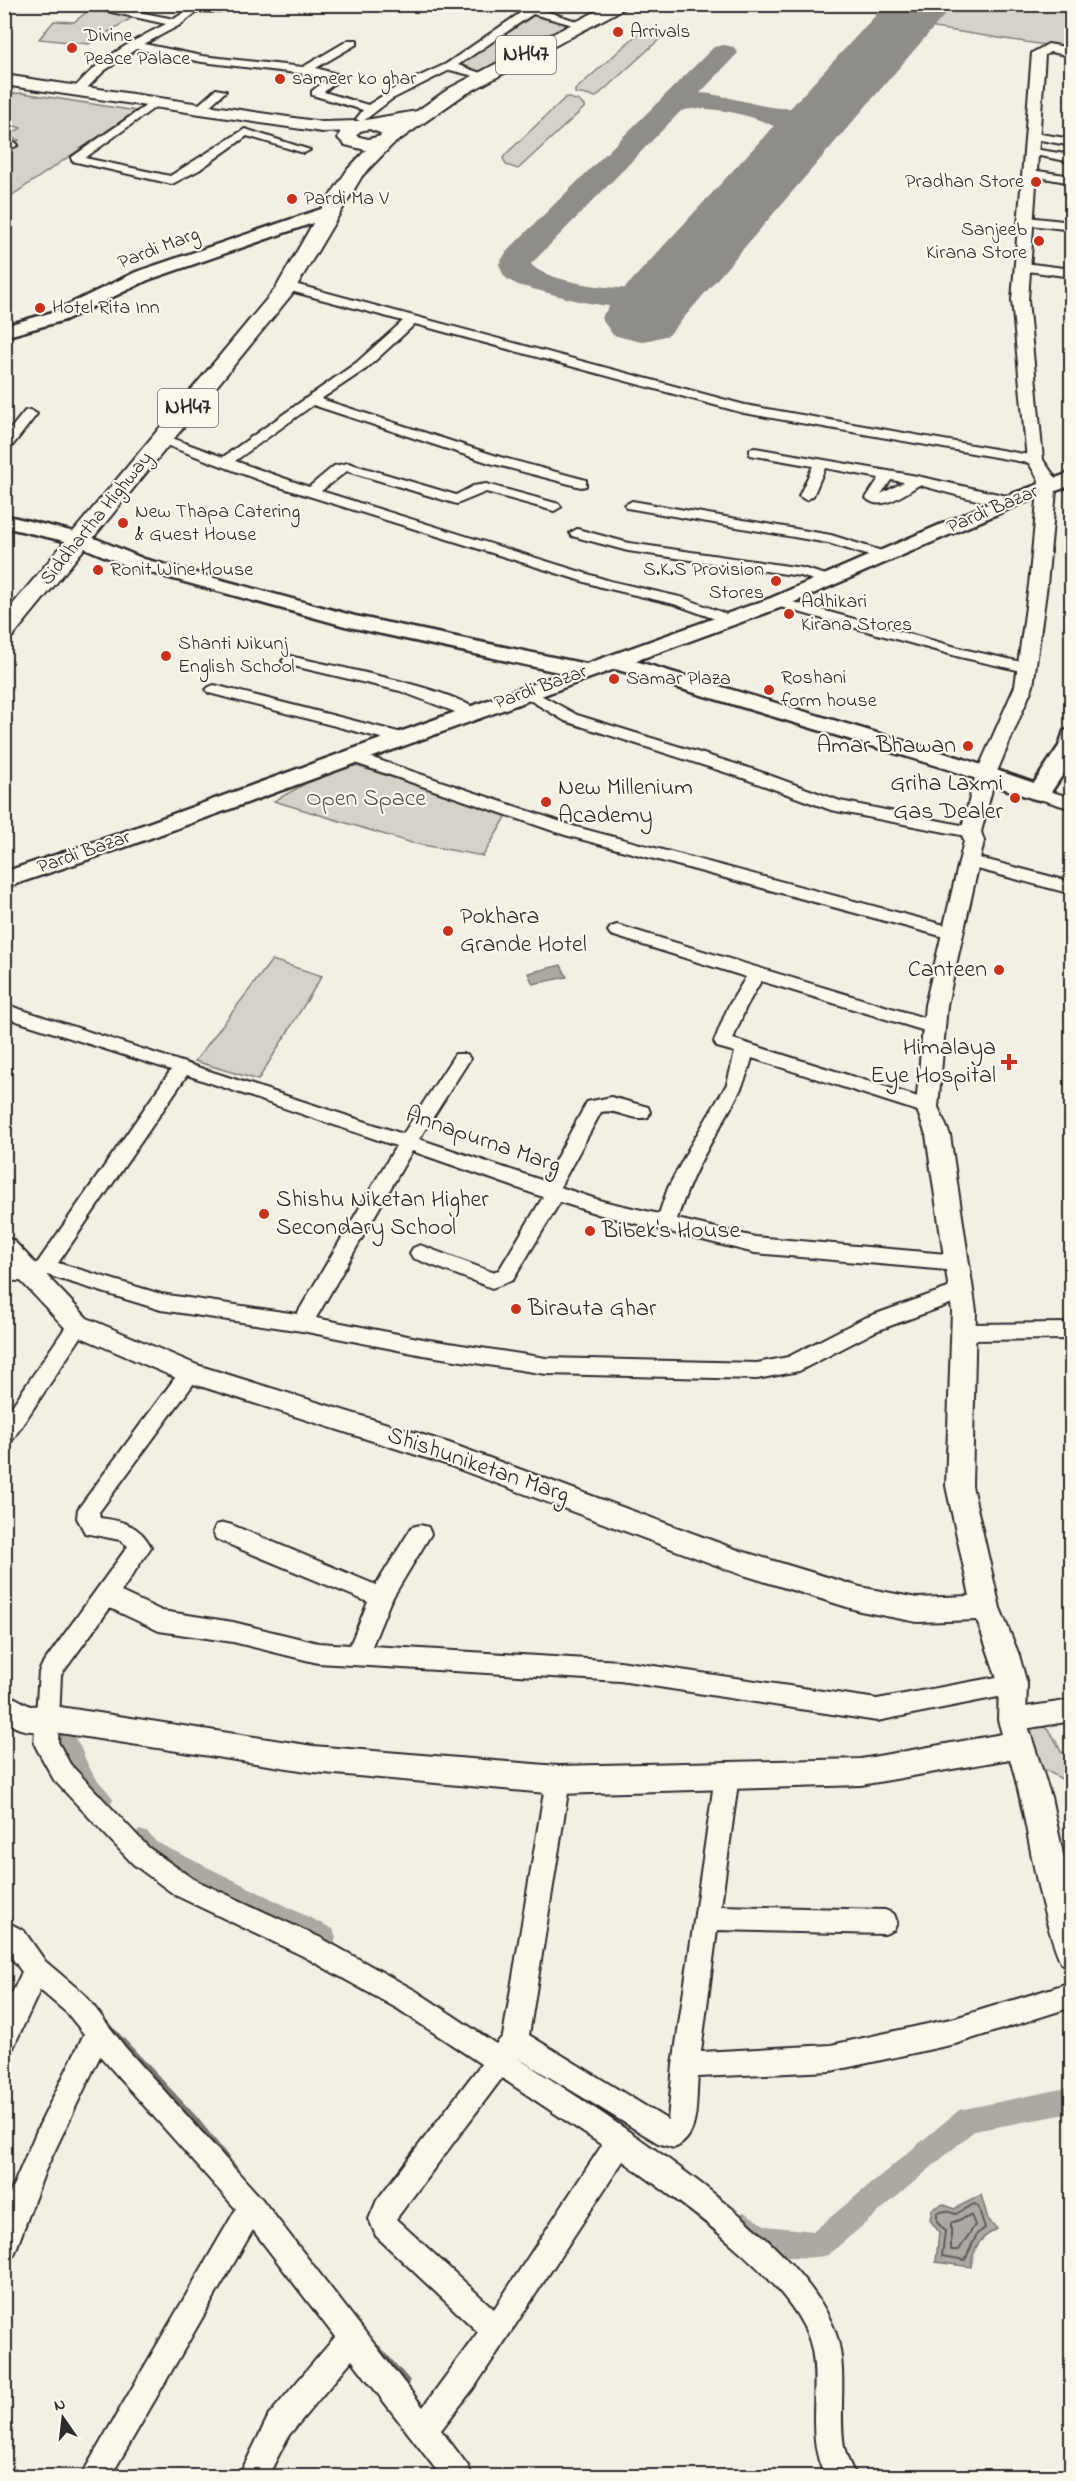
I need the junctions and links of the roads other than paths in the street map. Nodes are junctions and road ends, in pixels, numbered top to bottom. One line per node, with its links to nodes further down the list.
1 (80, 4): 6 (street)
2 (236, 4): 7 (street)
3 (510, 4): 5 (street)
4 (624, 4): 8 (highway, NH47)
5 (526, 7): 8 (street); 12 (street)
6 (130, 9): 7 (street)
7 (176, 23): 10 (street)
8 (584, 25): 14 (highway, NH47)
9 (353, 42): 13 (street)
10 (132, 45): 13 (street); 16 (street)
11 (1071, 52): 22 (street)
12 (450, 66): 14 (street); 21 (street)
13 (307, 69): 21 (street)
14 (482, 77): 20 (highway, NH47)
15 (4, 80): 16 (main road)
16 (79, 90): 18 (main road)
17 (220, 91): 19 (street)
18 (157, 101): 19 (main road); 25 (street)
19 (201, 108): 21 (main road)
20 (430, 108): 21 (highway, NH47); 23 (highway, NH47)
21 (360, 127): 23 (highway); 23 (highway); 28 (highway)
22 (1034, 136): 24 (street); 26 (street)
23 (388, 139): 28 (highway, NH47)
24 (1071, 142)
25 (304, 150)
26 (1034, 152): 27 (street); 29 (street)
27 (1071, 159)
28 (355, 173): 31 (highway, Siddhartha Highway / NH47)
29 (1031, 173): 30 (street); 32 (street)
30 (1071, 180)
31 (330, 211): 36 (highway, Siddhartha Highway / NH47); 38 (main road, Pardi Marg)
32 (1027, 220): 33 (street); 34 (street)
33 (1071, 226)
34 (1024, 267): 35 (street); 44 (street)
35 (1071, 273)
36 (287, 286): 37 (street); 41 (highway, Siddhartha Highway / NH47)
37 (412, 320): 39 (street); 44 (street)
38 (4, 333)
39 (311, 400): 45 (street); 50 (street)
40 (30, 414): 42 (street)
41 (163, 439): 45 (street); 59 (highway, Siddhartha Highway / NH47)
42 (4, 447)
43 (755, 452): 46 (street)
44 (1035, 460): 51 (street)
45 (225, 462): 52 (street)
46 (820, 463): 47 (street); 53 (street)
47 (888, 475): 49 (street); 49 (street)
48 (1071, 478): 51 (main road, Pardi Bazar)
49 (917, 480): 54 (street)
50 (581, 483)
51 (1047, 487): 54 (main road, Pardi Bazar); 67 (street)
52 (311, 492): 56 (street); 63 (street)
53 (806, 496)
54 (1011, 501): 60 (main road, Pardi Bazar)
55 (632, 505): 60 (street)
56 (554, 507)
57 (4, 521): 59 (main road)
58 (577, 533): 61 (street)
59 (80, 539): 64 (highway, Siddhartha Highway / NH47); 68 (main road)
60 (884, 556): 61 (main road, Pardi Bazar)
61 (828, 580): 62 (main road, Pardi Bazar)
62 (778, 602): 63 (main road, Pardi Bazar); 67 (street)
63 (729, 620): 66 (main road, Pardi Bazar)
64 (4, 631)
65 (290, 661): 71 (street)
66 (615, 662): 68 (main road, Pardi Bazar); 75 (main road)
67 (1026, 667): 75 (street)
68 (587, 672): 70 (main road, Pardi Bazar)
69 (214, 690): 73 (street)
70 (528, 693): 71 (main road, Pardi Bazar); 78 (street)
71 (471, 713): 73 (main road, Pardi Bazar)
72 (1071, 736): 76 (main road)
73 (400, 738): 74 (main road, Pardi Bazar)
74 (352, 756): 80 (main road, Pardi Bazar); 83 (street)
75 (986, 774): 76 (main road); 78 (street)
76 (1039, 793): 77 (street)
77 (1071, 804)
78 (971, 832): 79 (street)
79 (968, 861): 81 (street); 83 (street)
80 (4, 880)
81 (1071, 888)
82 (617, 931): 84 (street)
83 (952, 933): 86 (street)
84 (756, 975): 86 (street); 87 (street)
85 (4, 1010): 89 (street, Annapurna Marg)
86 (935, 1028): 90 (street)
87 (745, 1049): 90 (street); 94 (street)
88 (461, 1059): 92 (street)
89 (183, 1067): 92 (street, Annapurna Marg); 98 (street)
90 (927, 1107): 97 (street)
91 (641, 1112): 93 (street)
92 (408, 1142): 93 (street, Annapurna Marg); 101 (street)
93 (552, 1192): 94 (street, Annapurna Marg); 96 (street)
94 (666, 1222): 97 (street, Annapurna Marg)
95 (4, 1247): 98 (street, Shishuniketan Marg)
96 (420, 1253)
97 (958, 1263): 100 (street)
98 (39, 1271): 99 (street); 101 (street); 102 (street, Shishuniketan Marg)
99 (4, 1272)
100 (962, 1291): 101 (street); 103 (street)
101 (302, 1323)
102 (78, 1325): 105 (street, Shishuniketan Marg); 106 (street)
103 (962, 1332): 104 (street); 111 (street)
104 (1071, 1335)
105 (190, 1373): 109 (street); 111 (street, Shishuniketan Marg)
106 (4, 1436)
107 (224, 1532): 110 (street)
108 (420, 1534): 110 (street)
109 (106, 1595): 112 (street); 116 (street)
110 (381, 1597): 112 (street)
111 (986, 1608): 113 (street)
112 (358, 1654): 113 (street)
113 (1013, 1684): 117 (street)
114 (4, 1705): 116 (street)
115 (1071, 1710): 117 (street)
116 (48, 1718): 119 (street); 128 (street)
117 (1016, 1732): 118 (street); 123 (street)
118 (727, 1776): 119 (street); 120 (street)
119 (558, 1780): 128 (street)
120 (707, 1918): 121 (street); 129 (street)
121 (885, 1922)
122 (4, 1932): 124 (street)
123 (1071, 1952)
124 (36, 1970): 126 (street); 127 (street)
125 (1071, 1994): 129 (street)
126 (98, 2033): 131 (street); 132 (street)
127 (4, 2039)
128 (505, 2053): 129 (street); 130 (street); 133 (street)
129 (686, 2065)
130 (616, 2139): 133 (street); 139 (street)
131 (252, 2208): 134 (street); 136 (street)
132 (4, 2245)
133 (496, 2330): 135 (street)
134 (352, 2338): 135 (street); 137 (street)
135 (422, 2432): 138 (street)
136 (95, 2476)
137 (253, 2476)
138 (458, 2476)
139 (841, 2476)

